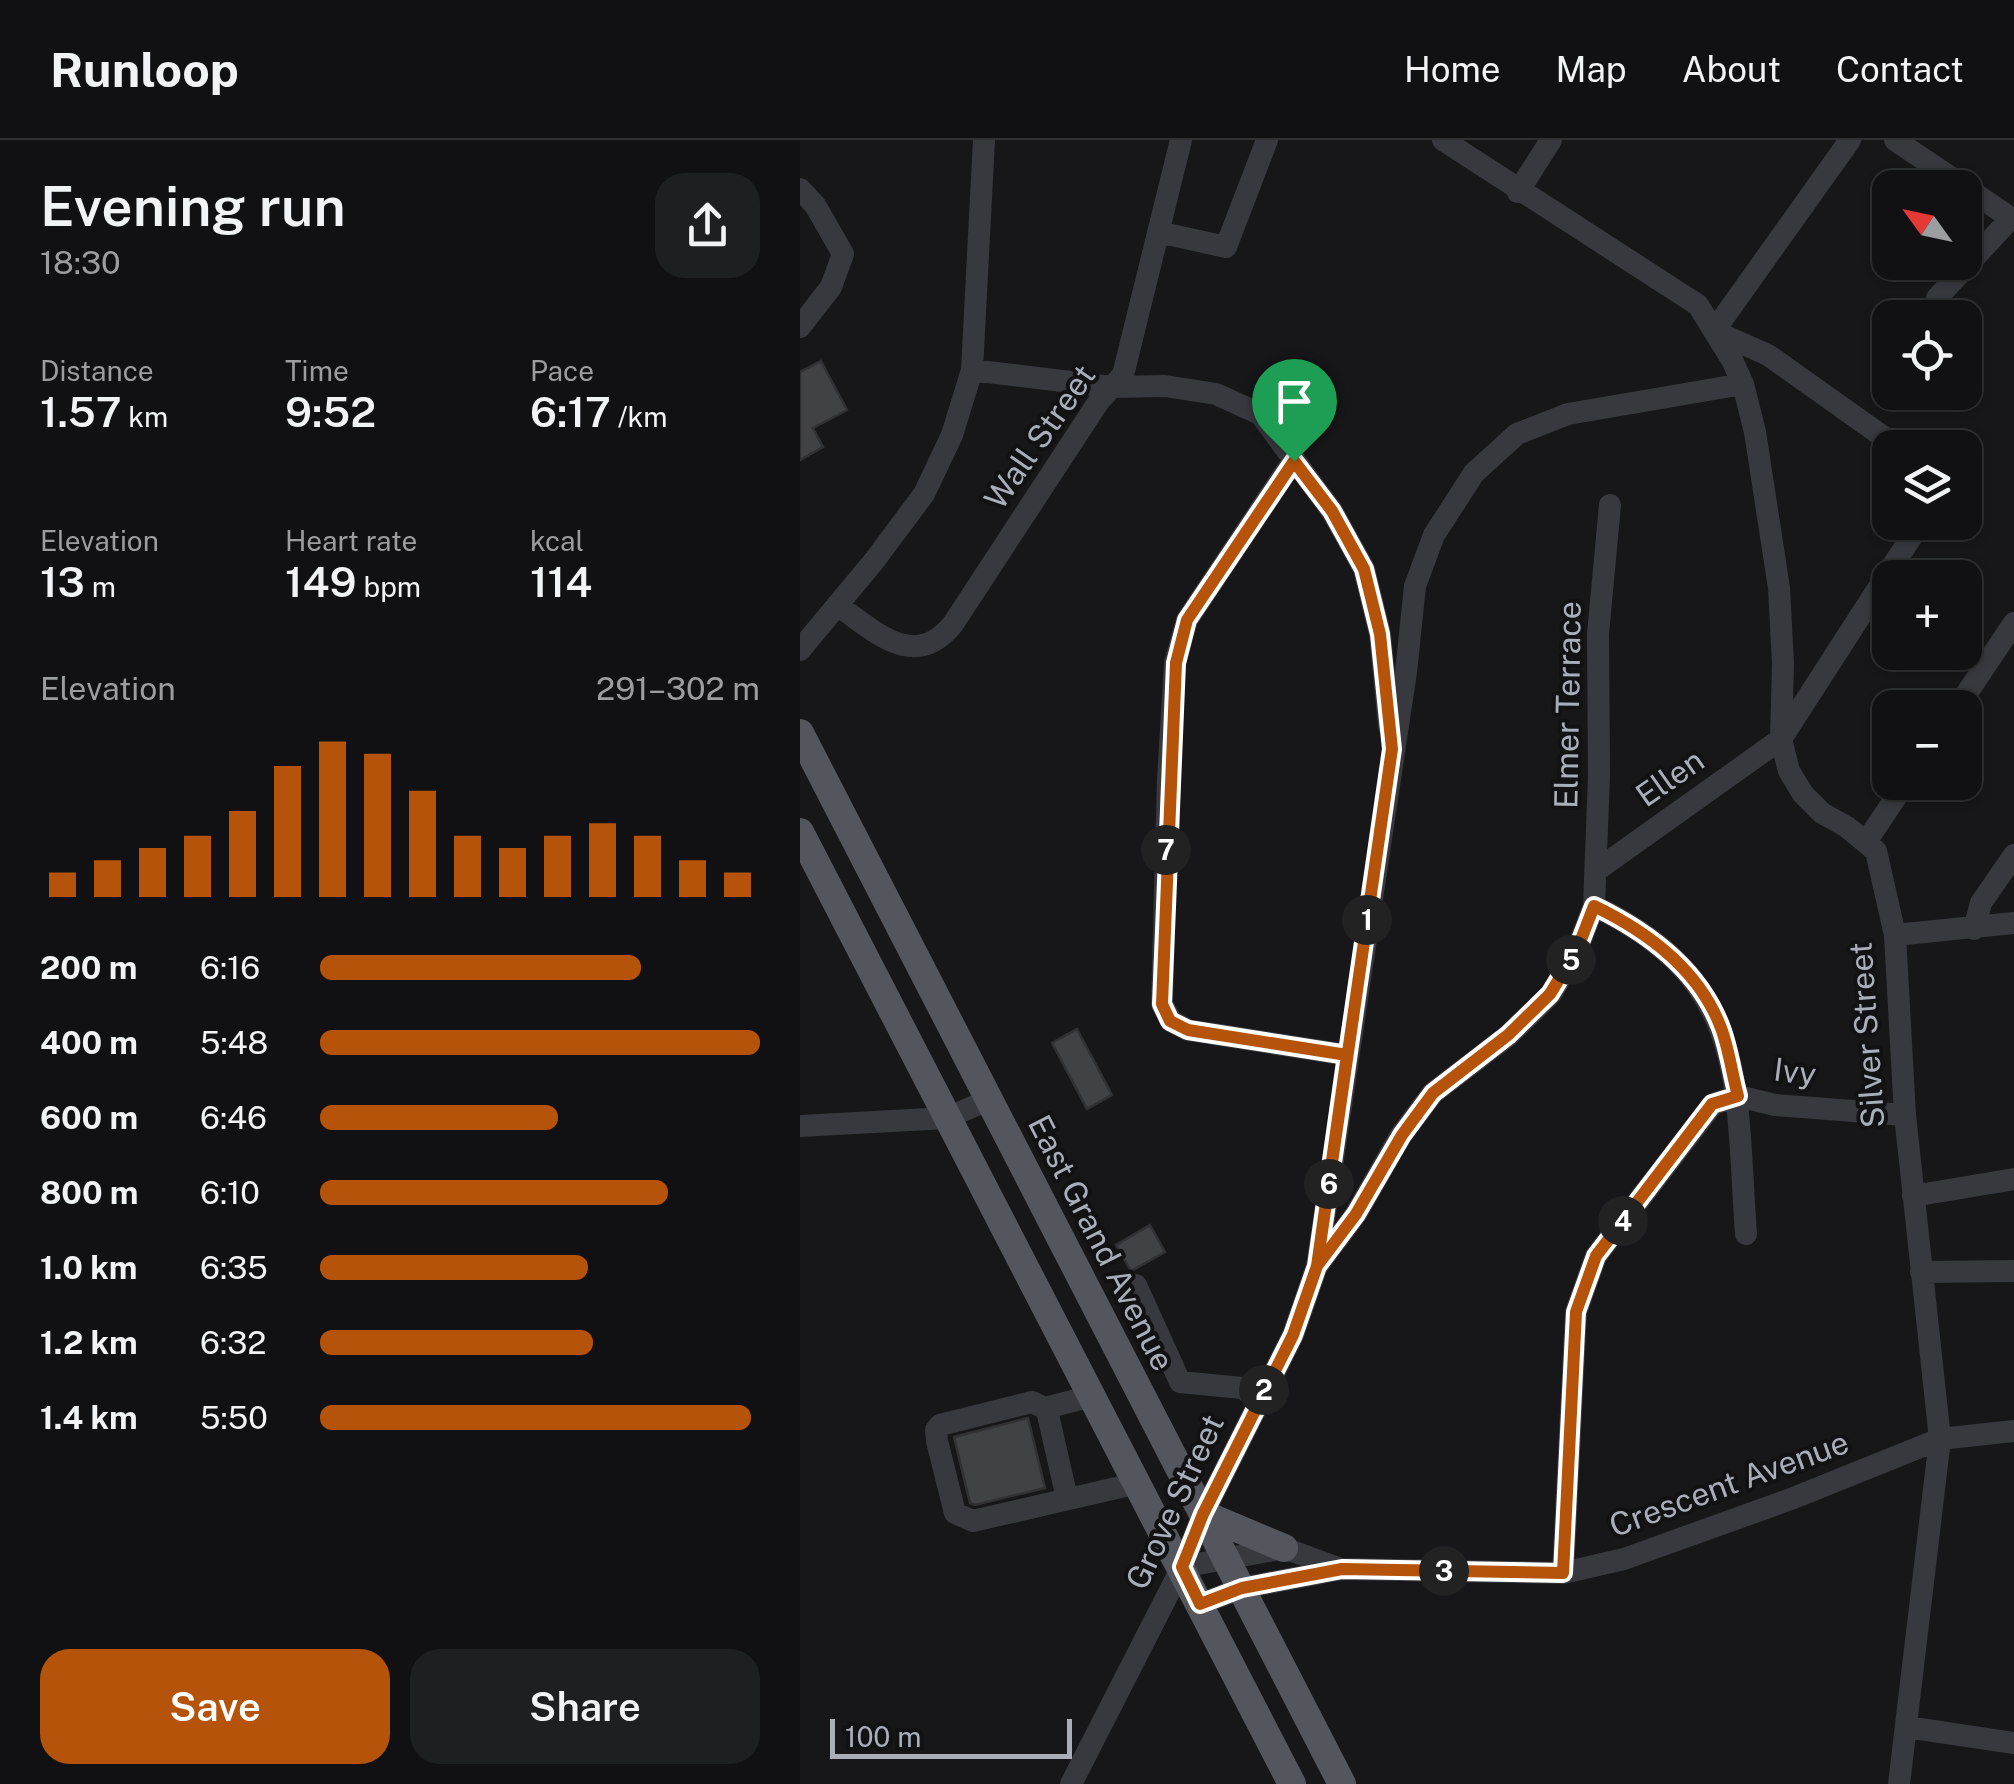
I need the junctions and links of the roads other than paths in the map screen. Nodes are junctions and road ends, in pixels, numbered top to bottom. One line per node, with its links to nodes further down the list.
1 (984, 140): 15 (street)
2 (1181, 140): 11 (street, Wall Street)
3 (1267, 140): 11 (street)
4 (1443, 140): 9 (street)
5 (1551, 140): 9 (street)
6 (1850, 140): 14 (street)
7 (1896, 140): 10 (street)
8 (800, 189): 13 (street)
9 (1518, 192): 14 (street)
10 (2012, 219): 12 (street)
11 (1158, 232): 17 (street, Wall Street)
12 (1937, 298)
13 (800, 327)
14 (1714, 331): 16 (street); 18 (street)
15 (972, 370): 17 (street); 22 (street)
16 (1743, 384): 27 (street); 28 (street, Grove Street)
17 (1112, 387): 19 (street); 22 (street, Wall Street)
18 (1874, 430)
19 (1294, 461): 28 (street); 38 (street)
20 (1610, 504): 33 (street, Elmer Terrace)
21 (1909, 540): 27 (street)
22 (837, 605): 24 (street)
23 (2014, 623): 25 (street)
24 (800, 650)
25 (1968, 690)
26 (800, 733): 40 (main road, East Grand Avenue)
27 (1781, 739): 31 (street); 33 (street, Ellen)
28 (1392, 749): 38 (street, Grove Street)
29 (1894, 800): 31 (street)
30 (800, 832): 42 (main road)
31 (1866, 842): 37 (street, Silver Street)
32 (2014, 855): 36 (street)
33 (1597, 870): 34 (street, Elmer Terrace)
34 (1594, 906): 39 (street); 47 (street, Elmer Terrace)
35 (2014, 923): 36 (street)
36 (1974, 929): 37 (street)
37 (1895, 935): 41 (street, Silver Street)
38 (1347, 1055): 47 (street, Grove Street)
39 (1738, 1096): 41 (street, Ivy); 46 (street); 65 (street)
40 (988, 1100): 42 (street); 54 (main road, East Grand Avenue)
41 (1905, 1115): 45 (street, Silver Street)
42 (947, 1118): 43 (street); 52 (main road)
43 (800, 1126)
44 (2014, 1179): 45 (street)
45 (1913, 1196): 49 (street, Silver Street)
46 (1746, 1234)
47 (1317, 1266): 53 (street, Grove Street)
48 (2014, 1271): 49 (street)
49 (1921, 1272): 57 (street, Silver Street)
50 (1136, 1286): 51 (street)
51 (1180, 1382): 53 (street); 54 (street)
52 (1092, 1396): 55 (street); 58 (main road)
53 (1260, 1399): 60 (street, Grove Street)
54 (1145, 1402): 60 (main road, East Grand Avenue)
55 (1048, 1410): 59 (street); 59 (street)
56 (2014, 1430): 57 (street, Crescent Avenue)
57 (1940, 1440): 65 (street, Crescent Avenue); 68 (street, Silver Street)
58 (1138, 1483): 59 (street); 63 (main road)
59 (1067, 1498)
60 (1203, 1514): 61 (main road); 62 (main road, East Grand Avenue); 63 (street, Grove Street)
61 (1284, 1548): 62 (street, Crescent Avenue); 64 (street, Crescent Avenue)
62 (1226, 1557): 63 (street, Crescent Avenue); 66 (main road, East Grand Avenue)
63 (1182, 1567): 67 (main road); 70 (street, Grove Street)
64 (1342, 1569): 65 (street, Crescent Avenue); 66 (street, Crescent Avenue)
65 (1563, 1573)
66 (1242, 1588): 67 (street, Crescent Avenue); 72 (main road, East Grand Avenue)
67 (1200, 1604): 71 (main road)
68 (1906, 1727): 69 (street); 73 (street, Silver Street)
69 (2014, 1743)
70 (1071, 1784)
71 (1292, 1784)
72 (1342, 1784)
73 (1899, 1784)

